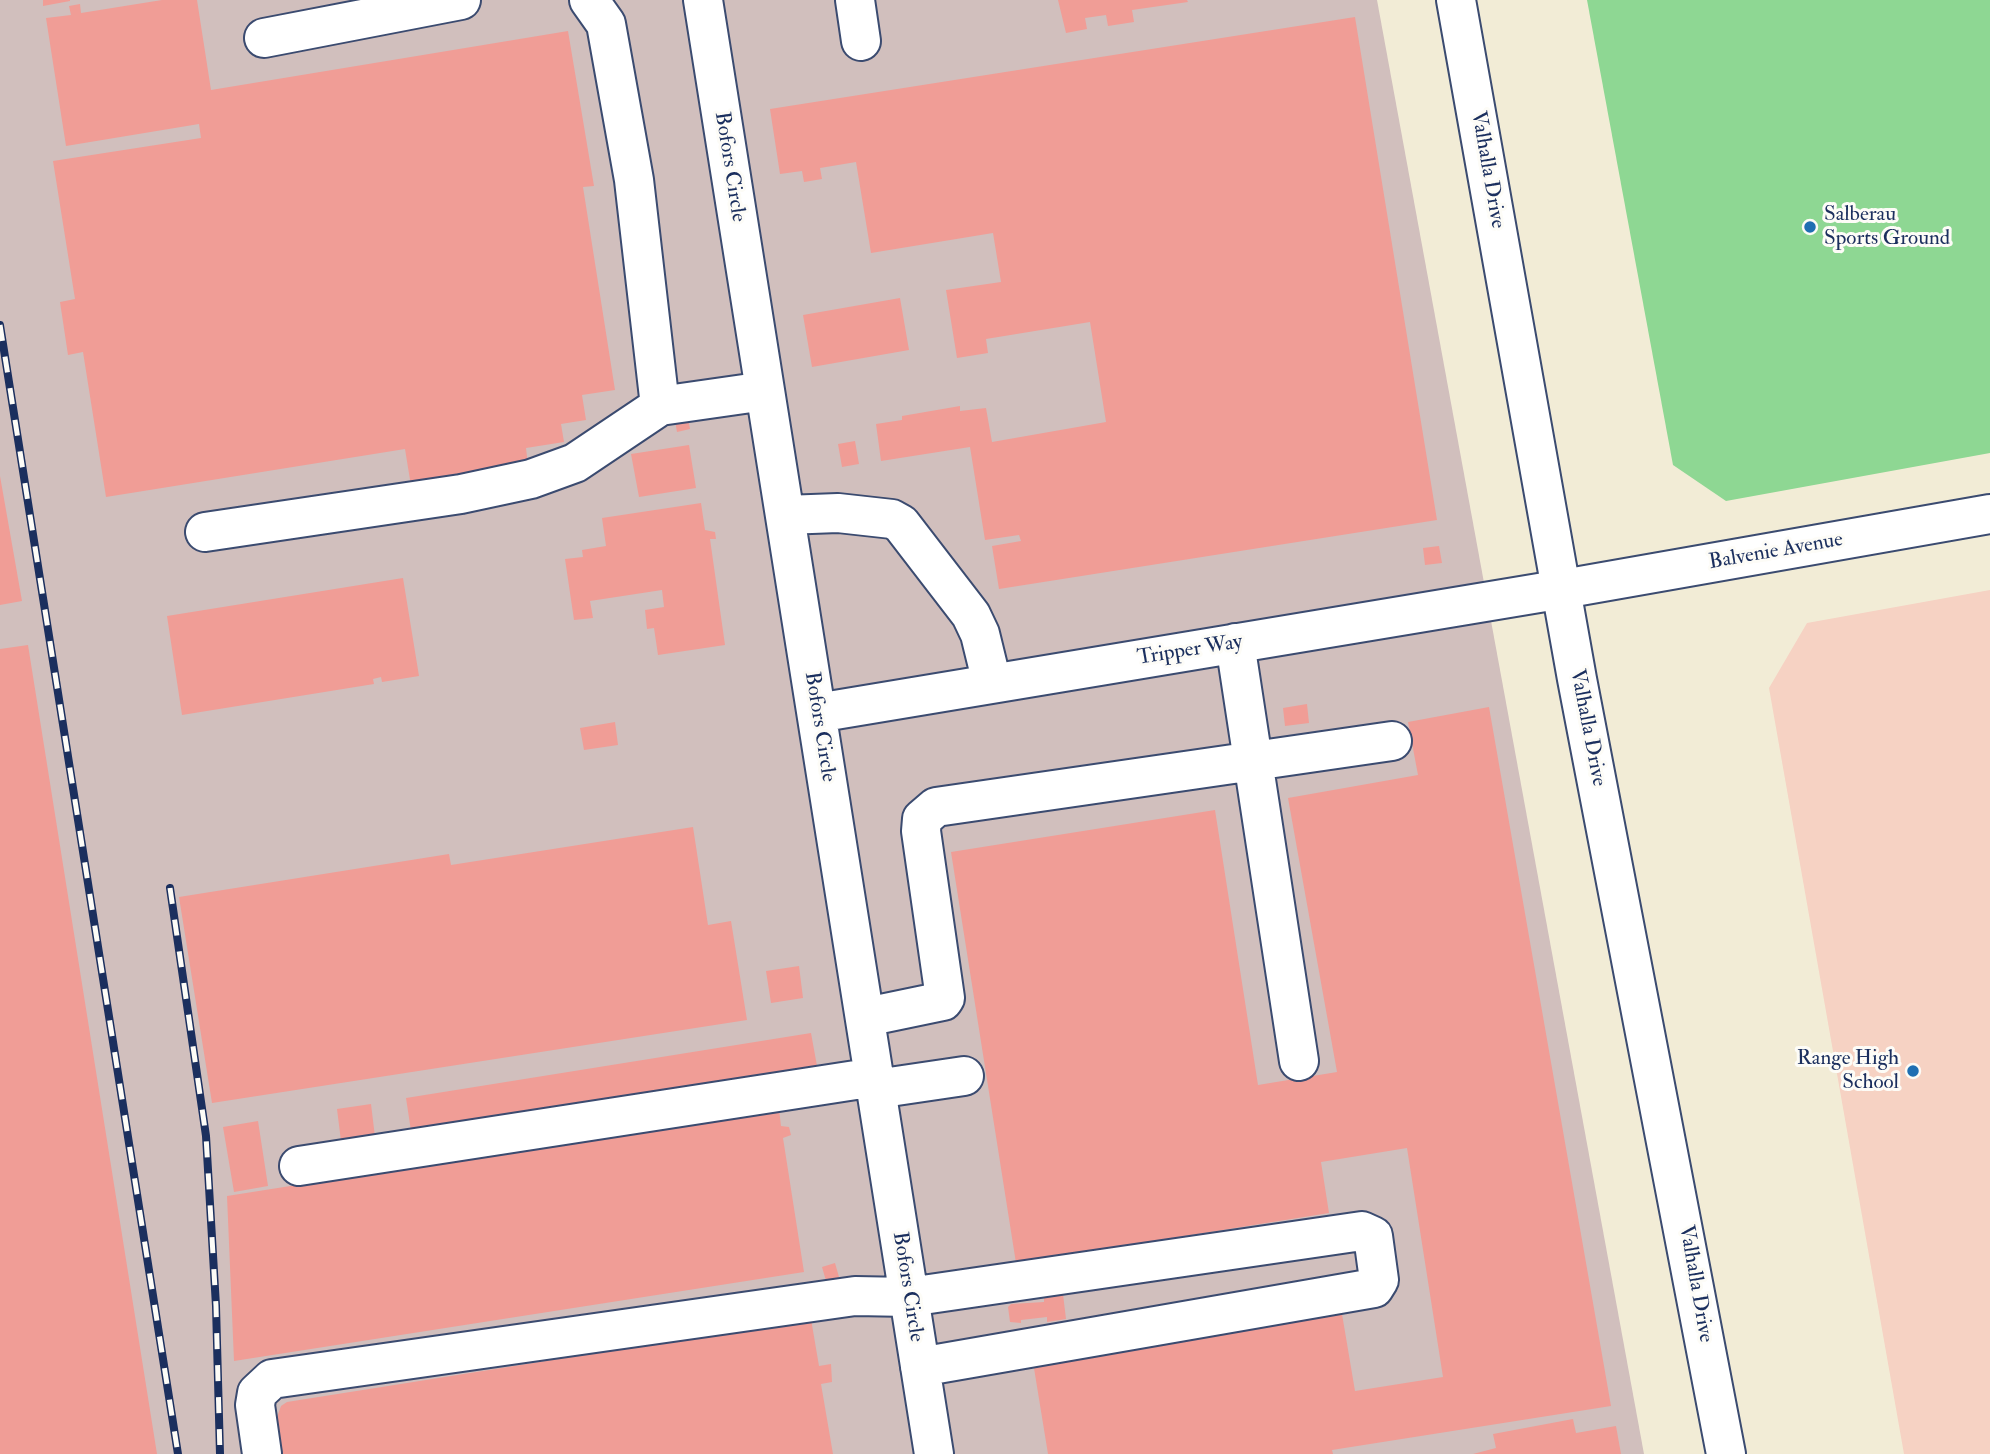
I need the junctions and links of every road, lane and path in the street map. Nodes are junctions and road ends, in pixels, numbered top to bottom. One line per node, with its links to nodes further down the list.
1 (461, 0): 6 (street)
2 (589, 0): 9 (street)
3 (703, 0): 8 (street, Bofors Circle)
4 (855, 0): 7 (street)
5 (1456, 0): 13 (street, Valhalla Drive)
6 (264, 38)
7 (861, 41)
8 (765, 391): 9 (street); 11 (street, Bofors Circle)
9 (660, 406): 12 (street)
10 (1990, 514): 13 (street, Balvenie Avenue)
11 (785, 515): 15 (street); 16 (street, Bofors Circle)
12 (205, 532)
13 (1563, 589): 14 (street, Tripper Way); 28 (street, Valhalla Drive)
14 (1235, 643): 15 (street, Tripper Way); 18 (street)
15 (992, 683): 16 (street, Tripper Way)
16 (817, 713): 19 (street, Bofors Circle)
17 (1392, 741): 18 (street)
18 (1253, 762): 19 (street); 20 (street)
19 (866, 1017): 22 (street, Bofors Circle)
20 (1299, 1060)
21 (964, 1076): 22 (street)
22 (876, 1083): 23 (street); 24 (street, Bofors Circle)
23 (299, 1166)
24 (909, 1297): 25 (street, Bofors Circle); 25 (street); 26 (street)
25 (920, 1367): 27 (street, Bofors Circle)
26 (262, 1454)
27 (934, 1454)
28 (1726, 1454)

